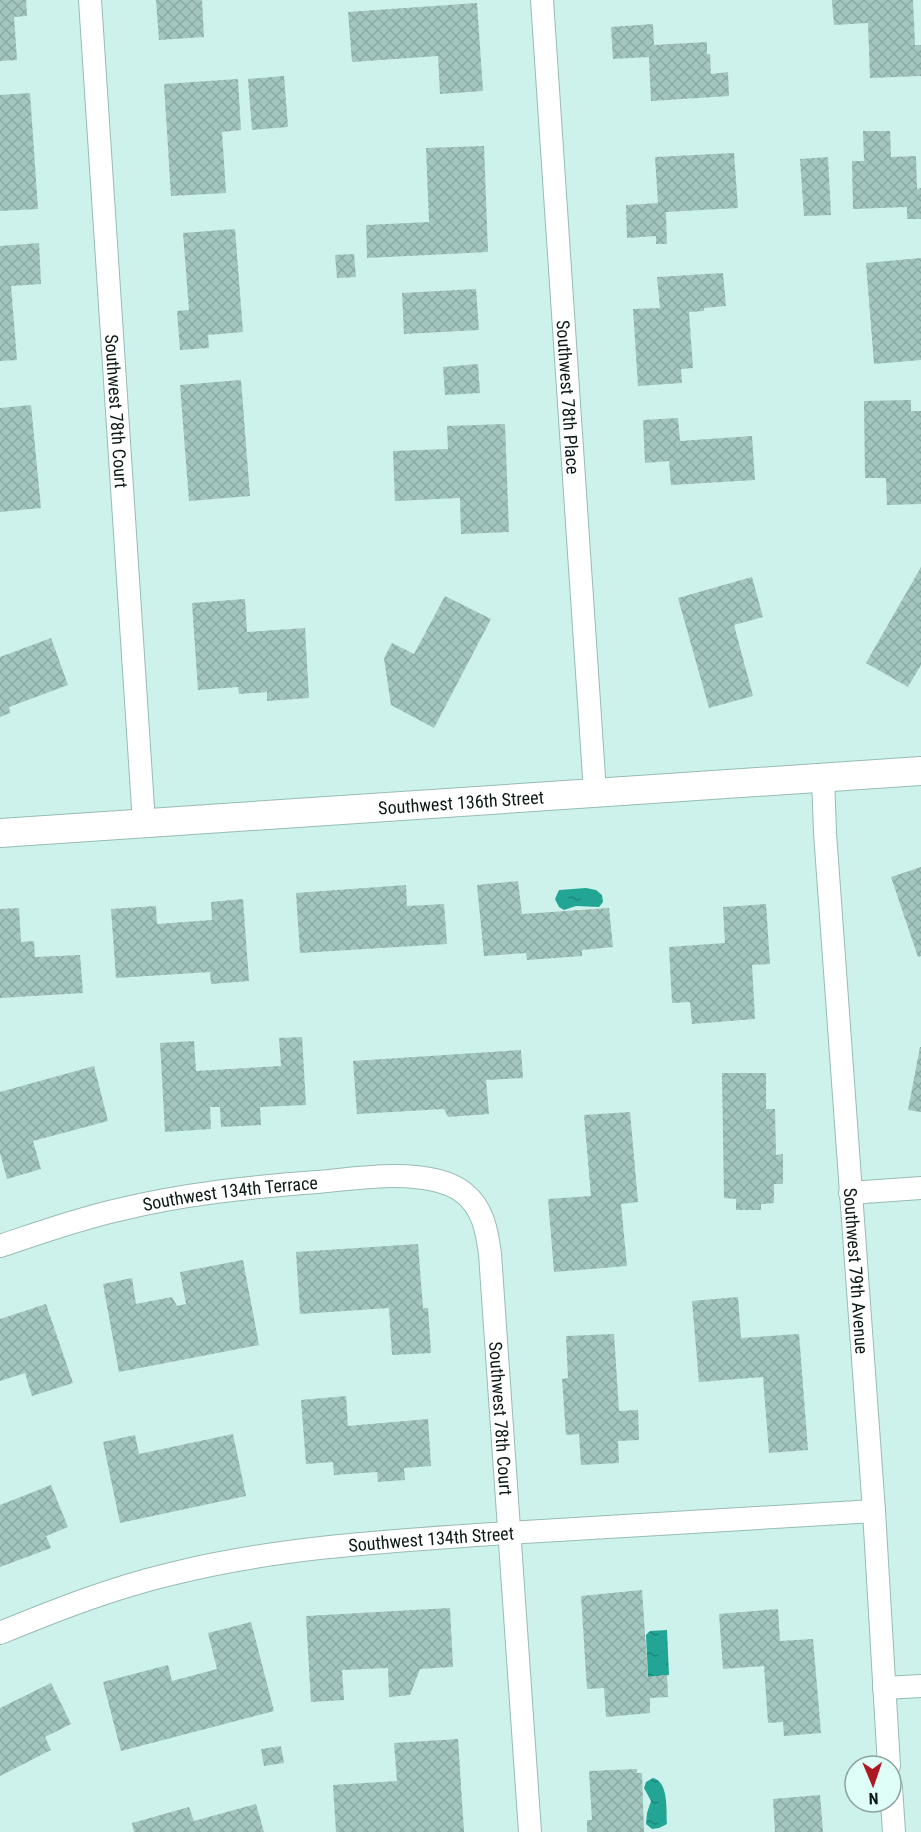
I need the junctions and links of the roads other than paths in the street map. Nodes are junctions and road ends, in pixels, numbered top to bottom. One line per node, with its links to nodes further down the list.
1 (90, 0): 6 (street, Southwest 78th Court)
2 (542, 0): 5 (street, Southwest 78th Place)
3 (921, 771): 4 (street, Southwest 136th Street)
4 (823, 777): 5 (street, Southwest 136th Street); 10 (street, Southwest 79th Avenue)
5 (594, 792): 6 (street, Southwest 136th Street)
6 (144, 823): 7 (street, Southwest 136th Street)
7 (0, 833)
8 (921, 1188): 10 (street)
9 (463, 1191): 11 (street, Southwest 134th Terrace); 13 (street, Southwest 78th Court)
10 (850, 1193): 12 (street, Southwest 79th Avenue)
11 (0, 1246)
12 (873, 1510): 13 (street, Southwest 134th Street); 16 (street, Southwest 79th Avenue)
13 (510, 1533): 14 (street, Southwest 134th Street); 19 (street, Southwest 78th Court)
14 (0, 1633)
15 (921, 1686): 16 (street)
16 (884, 1688): 17 (street, Southwest 79th Avenue)
17 (889, 1754)
18 (893, 1814): 20 (street)
19 (530, 1832)
20 (894, 1832)

